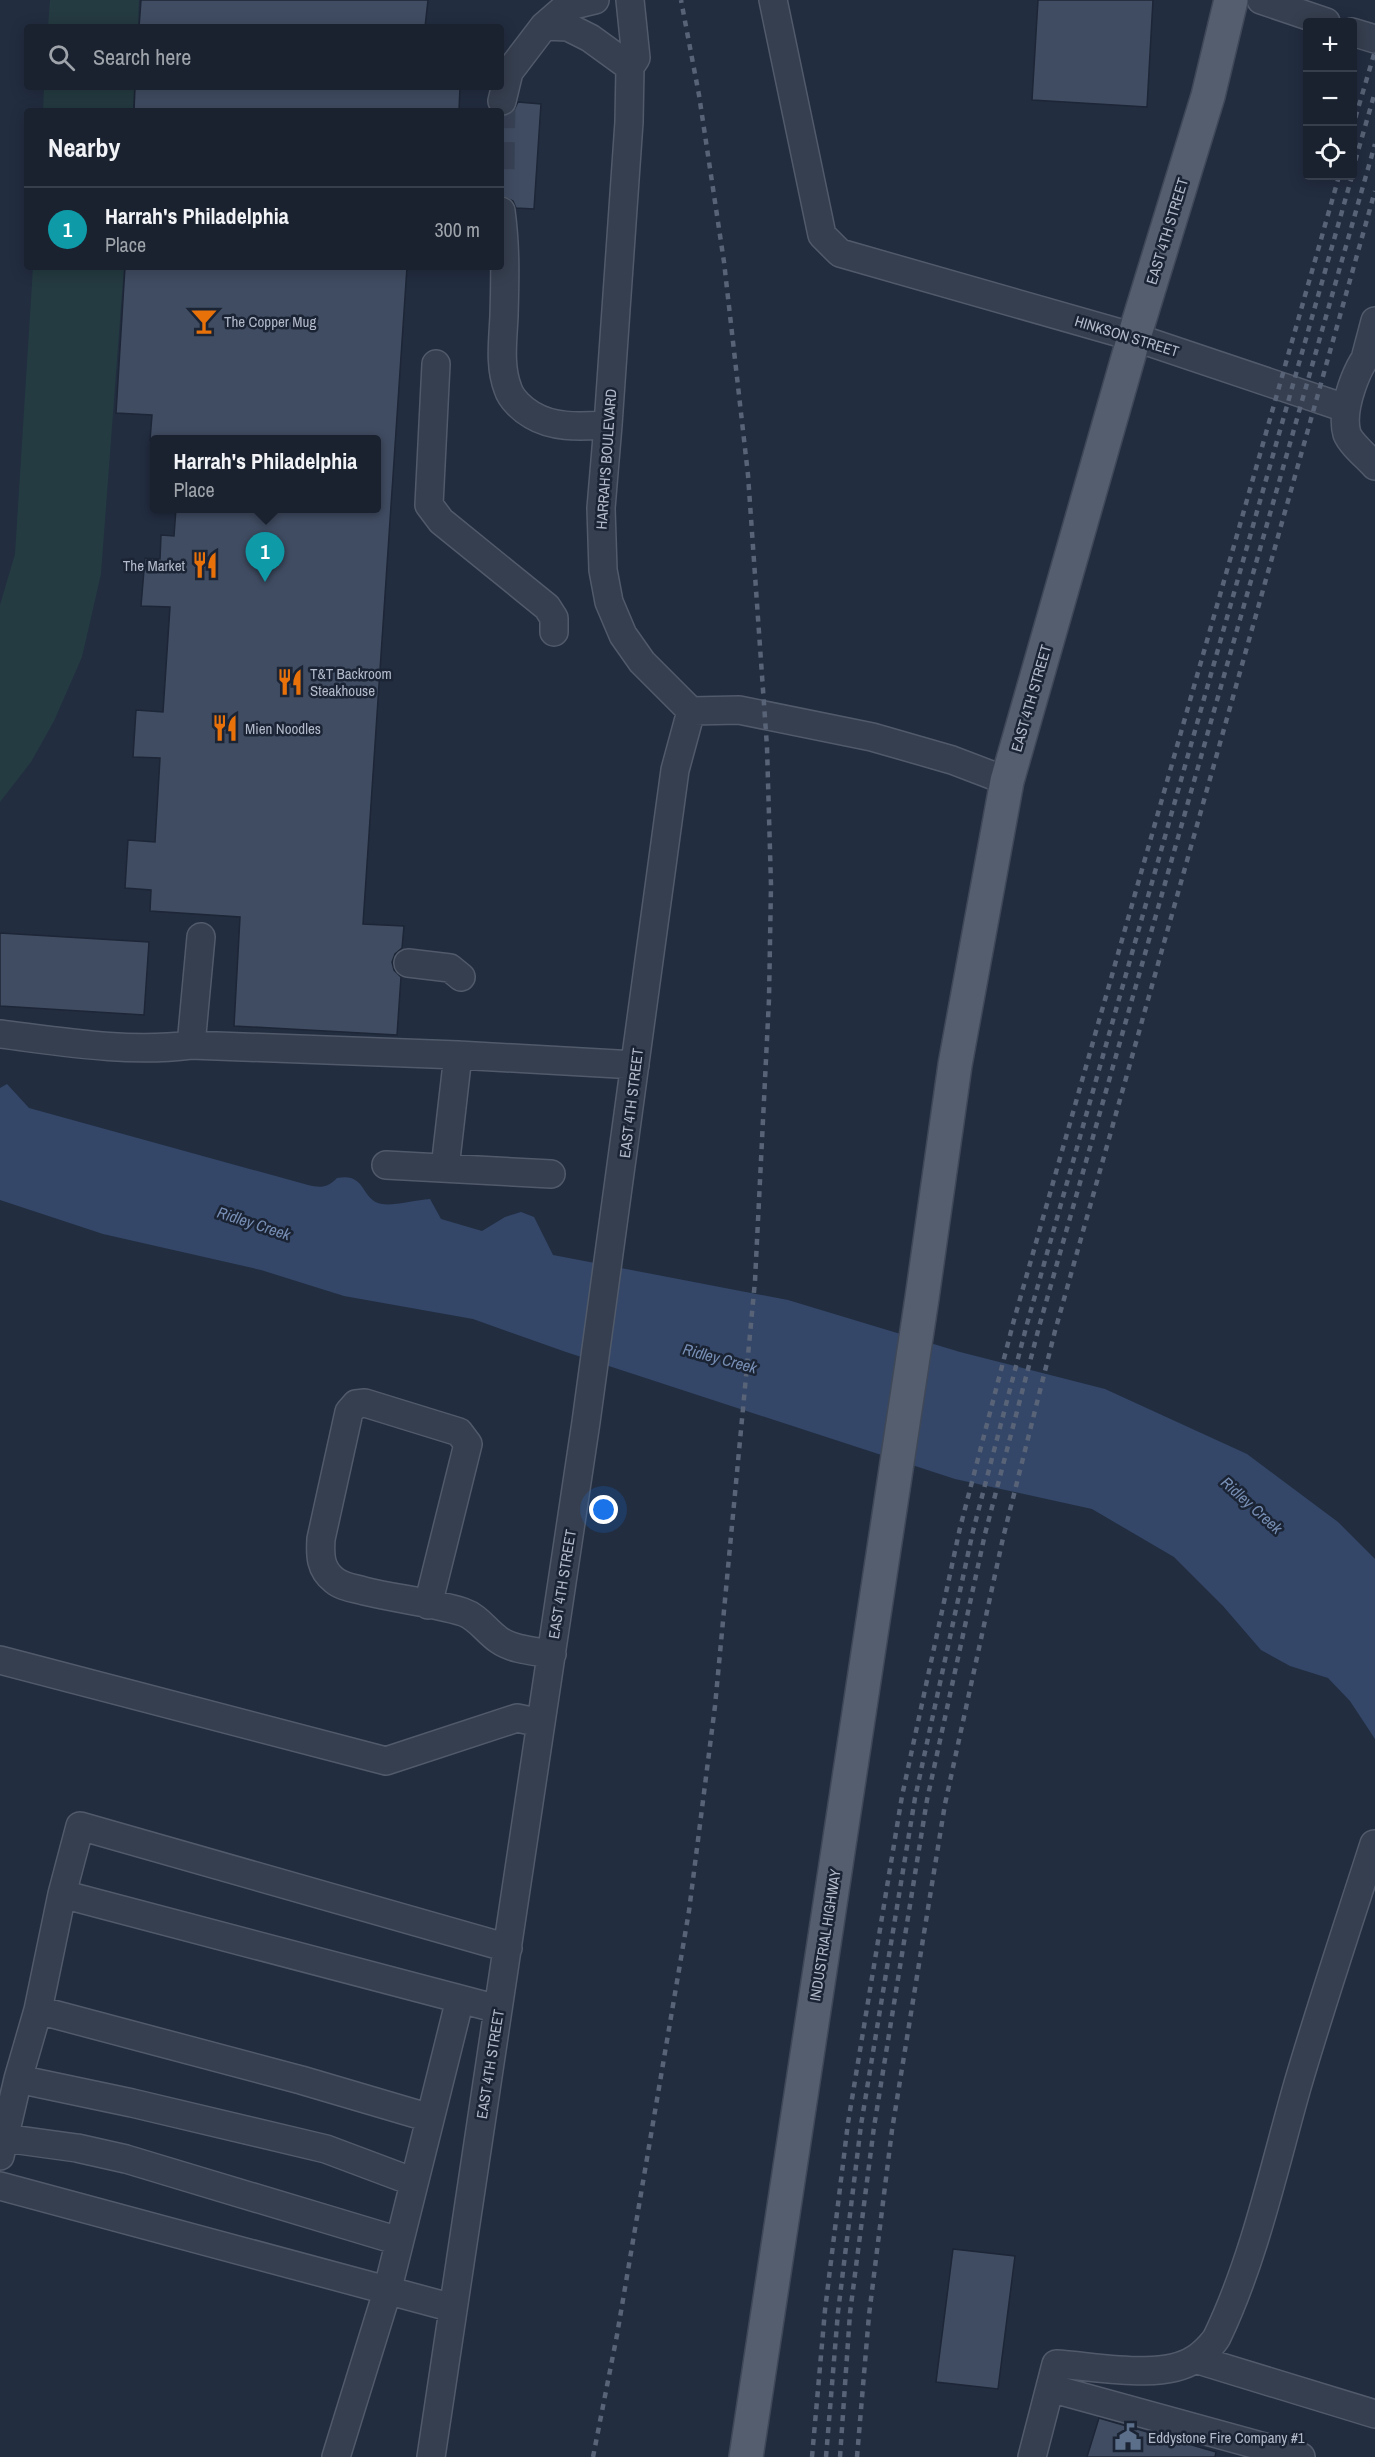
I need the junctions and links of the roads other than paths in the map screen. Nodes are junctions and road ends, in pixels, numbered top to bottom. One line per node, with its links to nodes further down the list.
1 (595, 0): 8 (street)
2 (613, 0): 11 (street)
3 (630, 0): 11 (street, HARRAH'S BOULEVARD)
4 (773, 0): 15 (street, HINKSON STREET)
5 (1231, 0): 15 (main road, EAST 4TH STREET)
6 (1261, 0): 7 (street)
7 (1314, 18)
8 (544, 26): 11 (street); 12 (street)
9 (1357, 33): 10 (street)
10 (1375, 39)
11 (630, 67): 19 (street, HARRAH'S BOULEVARD)
12 (502, 101)
13 (504, 243): 19 (street)
14 (1375, 321): 16 (street)
15 (1134, 337): 18 (street, HINKSON STREET); 23 (main road, EAST 4TH STREET)
16 (1371, 351): 18 (street)
17 (436, 364): 21 (street)
18 (1345, 408): 20 (street)
19 (608, 425): 22 (street, HARRAH'S BOULEVARD)
20 (1375, 465)
21 (554, 632)
22 (691, 711): 23 (street); 30 (street, EAST 4TH STREET)
23 (1007, 782): 34 (main road, EAST 4TH STREET)
24 (201, 937): 28 (street)
25 (408, 963): 26 (street)
26 (461, 976)
27 (0, 1034): 28 (street)
28 (191, 1045): 29 (street)
29 (458, 1054): 30 (street); 32 (street)
30 (635, 1065): 36 (street, EAST 4TH STREET)
31 (386, 1165): 32 (street)
32 (445, 1168): 33 (street)
33 (551, 1174)
34 (903, 1412): 58 (main road, INDUSTRIAL HIGHWAY)
35 (428, 1605): 35 (street); 36 (street)
36 (552, 1654): 38 (street, EAST 4TH STREET)
37 (0, 1660): 38 (street)
38 (541, 1723): 41 (street, EAST 4TH STREET)
39 (1374, 1845): 53 (street)
40 (62, 1894): 41 (street); 42 (street); 44 (street)
41 (508, 1948): 43 (street, EAST 4TH STREET)
42 (460, 1999): 43 (street); 46 (street)
43 (498, 2009): 52 (street, EAST 4TH STREET)
44 (38, 2010): 45 (street); 46 (street)
45 (18, 2079): 47 (street); 48 (street)
46 (430, 2118): 48 (street)
47 (2, 2147): 50 (street)
48 (414, 2182): 50 (street)
49 (0, 2186): 51 (street)
50 (399, 2241): 51 (street)
51 (387, 2292): 52 (street); 56 (street)
52 (453, 2308): 57 (street, EAST 4TH STREET)
53 (1195, 2360): 54 (street); 55 (street)
54 (1053, 2376): 59 (street); 60 (street)
55 (1375, 2414)
56 (336, 2457)
57 (431, 2457)
58 (746, 2457)
59 (1032, 2457)
60 (1301, 2457)

